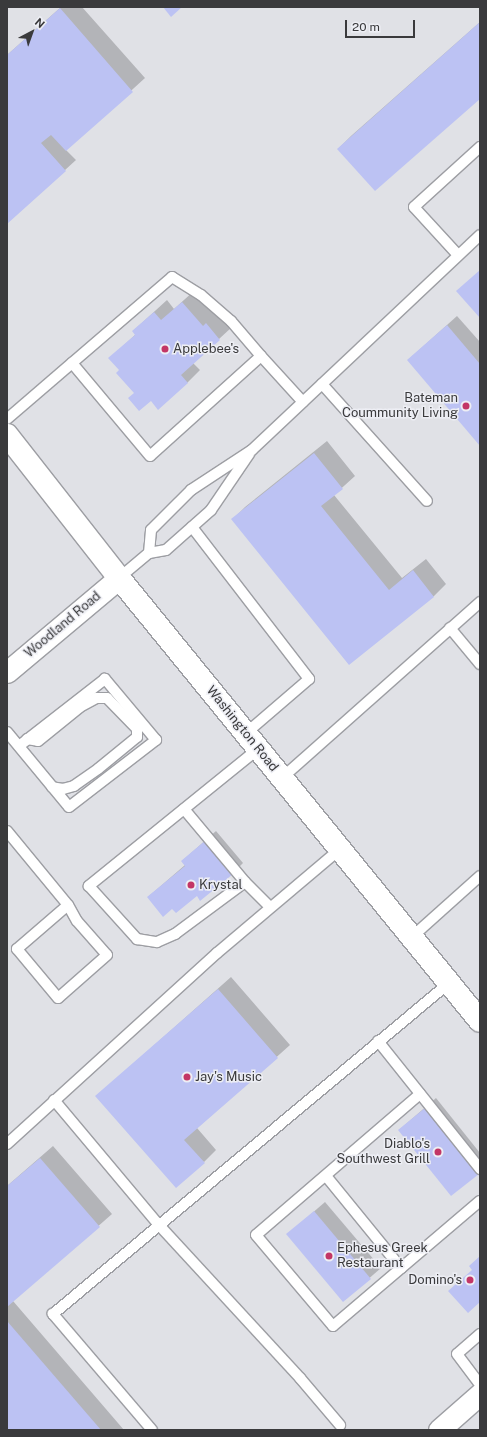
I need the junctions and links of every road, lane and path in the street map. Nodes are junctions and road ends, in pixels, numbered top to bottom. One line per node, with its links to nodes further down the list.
1 (480, 147): 3 (lane)
2 (480, 235): 3 (lane)
3 (458, 255): 6 (lane)
4 (261, 356): 5 (lane); 5 (lane); 7 (lane)
5 (72, 363): 8 (lane)
6 (322, 384): 7 (lane); 11 (lane)
7 (303, 402): 10 (lane)
8 (7, 419)
9 (7, 435): 14 (main road, Washington Road)
10 (252, 450): 12 (lane); 13 (lane)
11 (426, 501)
12 (192, 527): 13 (lane); 20 (lane)
13 (148, 553): 14 (lane)
14 (119, 578): 18 (street, Woodland Road); 20 (main road, Washington Road)
15 (480, 602): 16 (lane)
16 (450, 628): 17 (lane); 22 (lane)
17 (480, 664)
18 (7, 672)
19 (7, 732): 21 (lane)
20 (252, 741): 22 (main road, Washington Road); 24 (lane)
21 (23, 742): 23 (lane); 23 (lane); 23 (lane)
22 (282, 778): 26 (main road, Washington Road)
23 (52, 787)
24 (184, 809): 28 (lane); 28 (lane)
25 (7, 831): 29 (lane)
26 (340, 849): 30 (lane); 31 (main road, Washington Road)
27 (480, 876): 31 (lane)
28 (245, 882): 30 (lane)
29 (68, 905): 29 (lane)
30 (270, 907): 36 (lane)
31 (412, 937): 32 (main road, Washington Road)
32 (449, 983): 33 (main road, Washington Road); 34 (lane)
33 (480, 1021)
34 (378, 1041): 35 (lane); 41 (lane)
35 (420, 1094): 38 (lane); 39 (lane)
36 (54, 1100): 37 (lane); 41 (lane)
37 (7, 1144)
38 (480, 1169)
39 (326, 1176): 42 (lane); 42 (lane)
40 (480, 1201): 42 (lane)
41 (159, 1225): 46 (lane); 47 (lane)
42 (401, 1268)
43 (480, 1334): 44 (lane)
44 (480, 1385)
45 (480, 1394): 48 (street)
46 (340, 1428)
47 (152, 1430)
48 (439, 1430)

